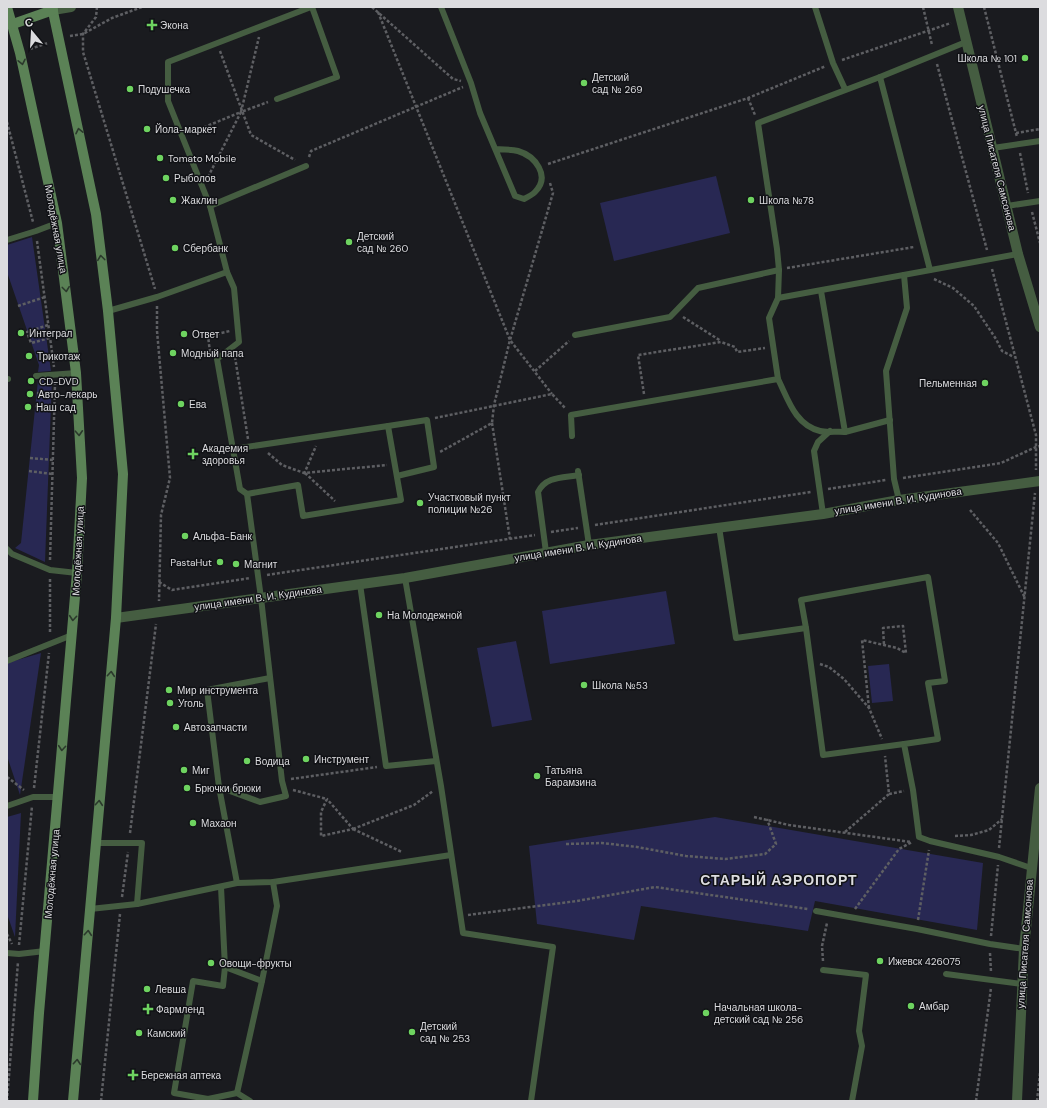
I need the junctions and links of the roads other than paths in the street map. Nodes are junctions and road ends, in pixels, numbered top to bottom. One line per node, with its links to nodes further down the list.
1 (7, 7): 8 (main road, Молодёжная улица)
2 (71, 7): 7 (street)
3 (312, 7): 12 (lane); 18 (lane)
4 (441, 7): 15 (lane)
5 (815, 7): 11 (lane)
6 (958, 7): 9 (street, улица Писателя Самсонова)
7 (53, 8): 8 (main road); 29 (main road, one-way to 7)
8 (10, 25): 20 (main road, Молодёжная улица, one-way to 20)
9 (966, 42): 10 (lane); 14 (street, улица Писателя Самсонова)
10 (880, 77): 11 (lane); 24 (lane)
11 (845, 89): 23 (lane)
12 (277, 99)
13 (1040, 141): 14 (lane)
14 (993, 148): 19 (street, улица Писателя Самсонова)
15 (496, 149): 15 (lane)
16 (306, 166): 18 (lane)
17 (1040, 201): 19 (lane)
18 (210, 206): 25 (lane)
19 (1007, 206): 22 (street, улица Писателя Самсонова)
20 (57, 223): 21 (lane); 32 (main road, Молодёжная улица, one-way to 32)
21 (7, 240)
22 (1018, 254): 24 (lane); 30 (street, улица Писателя Самсонова)
23 (778, 270): 28 (lane); 31 (lane)
24 (930, 270): 26 (lane)
25 (228, 272): 29 (lane); 40 (lane)
26 (904, 275): 27 (lane); 35 (lane)
27 (821, 291): 28 (lane); 38 (lane)
28 (778, 298): 34 (lane)
29 (108, 311): 54 (main road)
30 (1040, 327)
31 (575, 335)
32 (76, 373): 33 (lane); 50 (main road, Молодёжная улица, one-way to 50)
33 (36, 376)
34 (778, 378): 37 (lane); 39 (lane)
35 (890, 420): 38 (lane); 44 (lane)
36 (388, 426): 40 (lane); 41 (lane); 41 (lane)
37 (830, 431): 38 (lane); 45 (lane)
38 (845, 432)
39 (572, 436)
40 (233, 449): 43 (lane)
41 (397, 476): 43 (lane)
42 (1038, 481): 44 (street, улица имени В. И. Кудинова)
43 (247, 494): 53 (lane)
44 (899, 500): 45 (street, улица имени В. И. Кудинова)
45 (822, 514): 46 (street, улица имени В. И. Кудинова)
46 (719, 527): 47 (street, улица имени В. И. Кудинова); 55 (lane)
47 (589, 545): 49 (street, улица имени В. И. Кудинова); 49 (lane)
48 (7, 549): 50 (lane)
49 (546, 552): 51 (street, улица имени В. И. Кудинова)
50 (77, 573): 56 (main road, Молодёжная улица, one-way to 56)
51 (405, 578): 52 (street, улица имени В. И. Кудинова); 60 (lane)
52 (360, 584): 53 (street, улица имени В. И. Кудинова); 60 (lane)
53 (261, 598): 54 (street, улица имени В. И. Кудинова); 58 (lane)
54 (116, 618): 66 (main road, one-way to 54)
55 (806, 628): 59 (lane); 59 (lane)
56 (72, 635): 57 (lane); 63 (main road, Молодёжная улица, one-way to 63)
57 (7, 661)
58 (270, 678): 61 (lane); 61 (lane)
59 (904, 744): 68 (lane)
60 (436, 761): 67 (lane)
61 (219, 786): 70 (lane)
62 (1040, 788): 65 (street, улица Писателя Самсонова)
63 (58, 797): 64 (lane); 76 (main road, Молодёжная улица)
64 (7, 806)
65 (1038, 830): 68 (street, улица Писателя Самсонова)
66 (95, 843): 72 (lane); 73 (main road)
67 (451, 855): 69 (lane); 87 (lane)
68 (1031, 868): 75 (street, улица Писателя Самсонова)
69 (273, 882): 70 (lane); 81 (lane)
70 (237, 883): 71 (lane)
71 (221, 887): 72 (lane); 78 (lane)
72 (137, 904): 73 (lane)
73 (90, 909): 85 (main road, one-way to 73)
74 (816, 911): 75 (lane)
75 (1024, 949): 82 (street, улица Писателя Самсонова)
76 (45, 951): 77 (lane); 84 (main road, Молодёжная улица)
77 (7, 954)
78 (225, 968): 81 (lane); 83 (lane)
79 (823, 970): 88 (lane)
80 (946, 974): 82 (lane)
81 (262, 981): 83 (lane)
82 (1022, 984): 89 (street, улица Писателя Самсонова)
83 (237, 1093): 86 (lane)
84 (33, 1101)
85 (73, 1101)
86 (250, 1101)
87 (531, 1101)
88 (852, 1101)
89 (1017, 1101)

